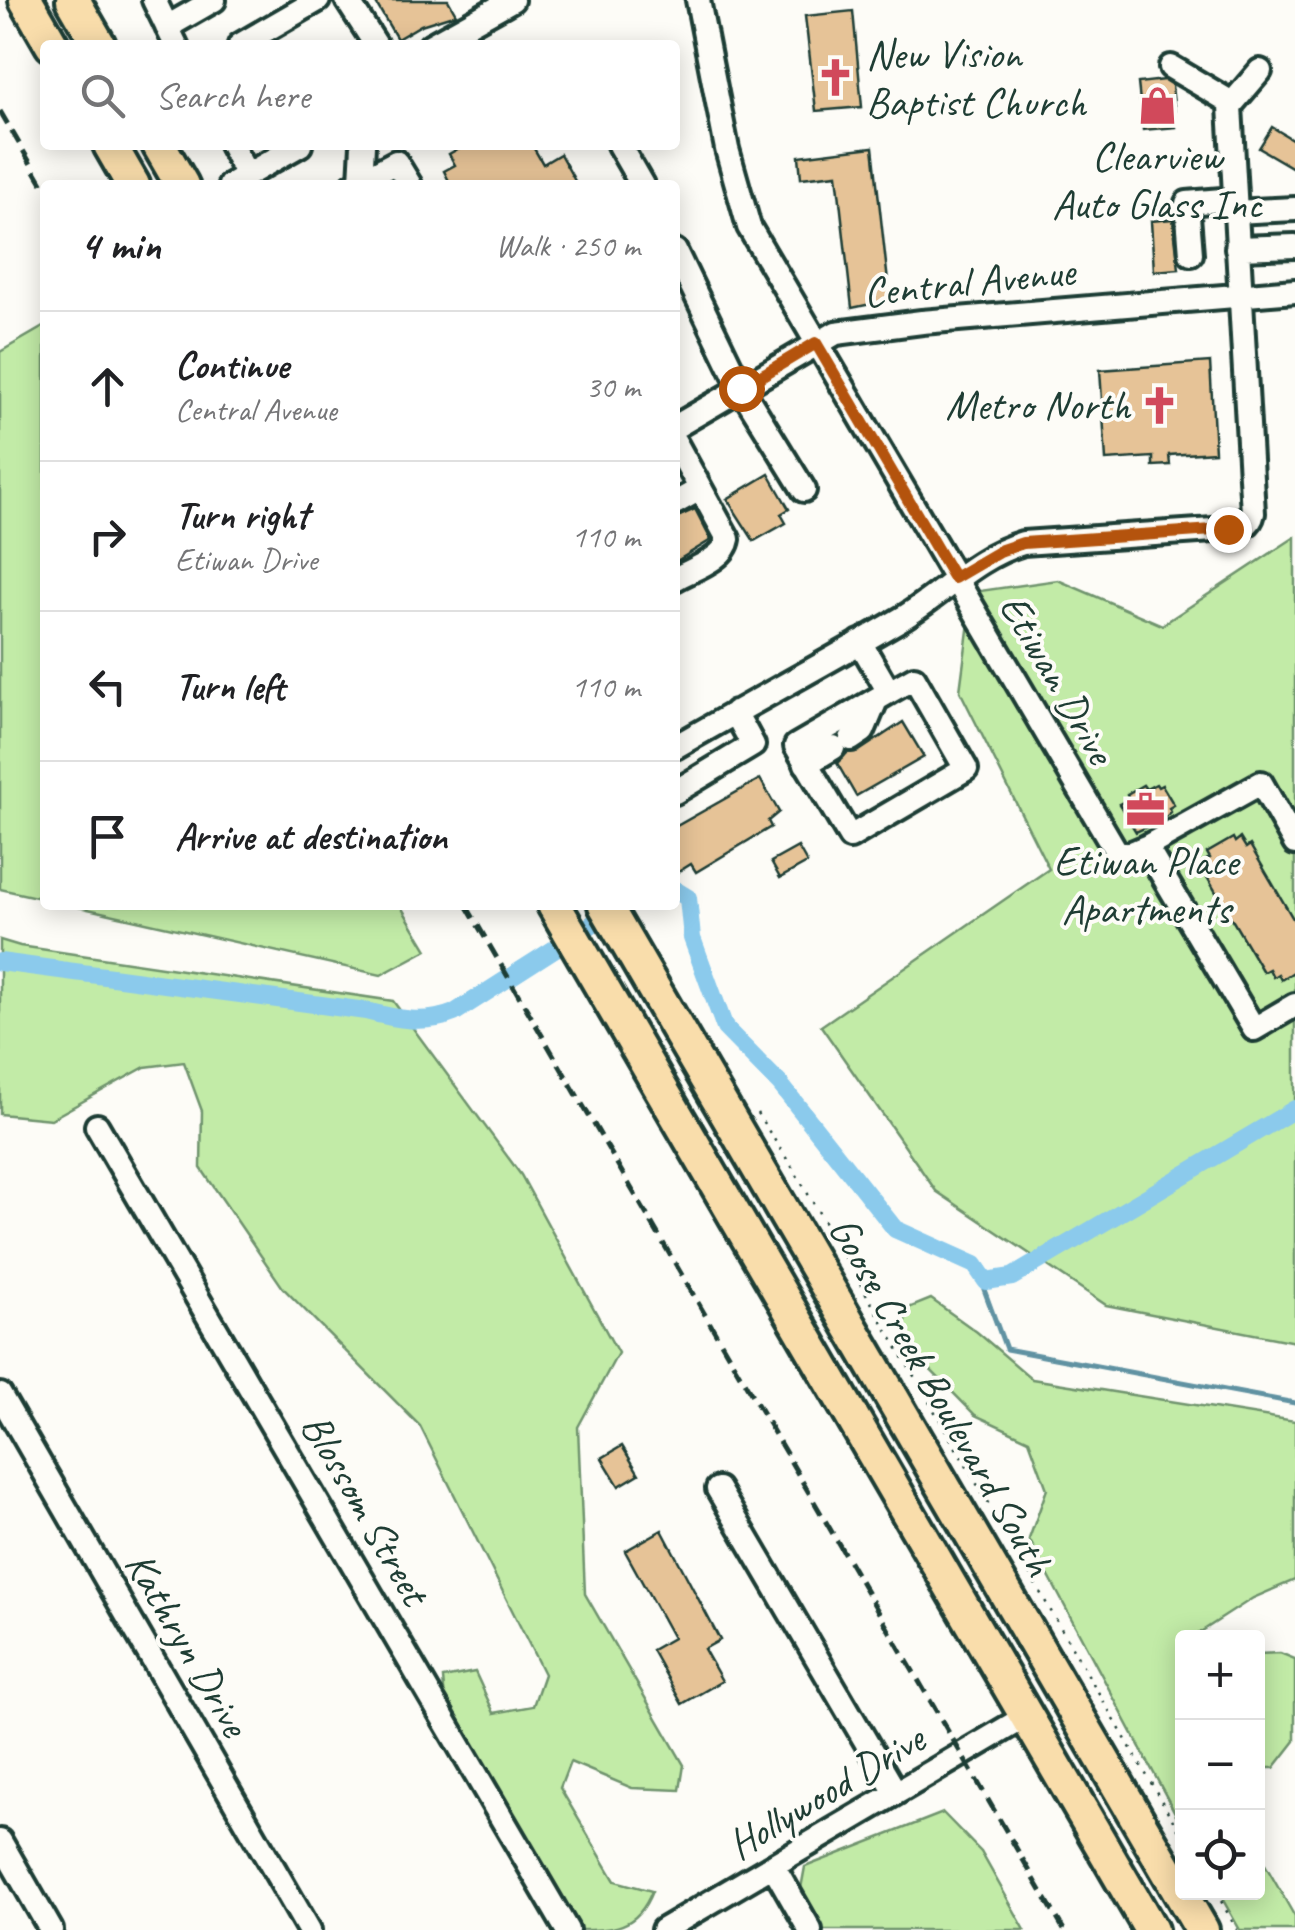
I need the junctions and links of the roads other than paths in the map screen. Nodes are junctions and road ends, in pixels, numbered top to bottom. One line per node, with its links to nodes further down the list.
1 (26, 0): 10 (highway)
2 (73, 0): 11 (highway)
3 (154, 0): 9 (street)
4 (214, 0): 9 (street)
5 (318, 0): 12 (street)
6 (347, 0): 13 (street)
7 (512, 0): 14 (street)
8 (698, 0): 40 (street, Etiwan Drive)
9 (172, 36)
10 (49, 40)
11 (97, 40)
12 (249, 40)
13 (365, 40)
14 (440, 40)
15 (1171, 66): 17 (street)
16 (1260, 71): 17 (street)
17 (1232, 103): 32 (street)
18 (113, 150): 25 (highway)
19 (161, 150): 26 (highway)
20 (232, 150): 27 (street)
21 (291, 150): 27 (street)
22 (362, 150): 28 (street)
23 (622, 150): 31 (street)
24 (393, 154): 29 (street); 30 (street)
25 (130, 180)
26 (179, 180)
27 (239, 180)
28 (357, 180)
29 (361, 180)
30 (407, 180)
31 (639, 180)
32 (1235, 205): 33 (street); 35 (street); 36 (street)
33 (1295, 209)
34 (1295, 246): 35 (street)
35 (1237, 248): 39 (street)
36 (1192, 254)
37 (680, 261): 41 (street)
38 (1295, 291): 39 (street, Central Avenue)
39 (1240, 294): 40 (street, Central Avenue); 48 (street)
40 (816, 343): 41 (street, Central Avenue); 48 (street, Etiwan Drive)
41 (741, 388): 42 (street, Central Avenue); 45 (street)
42 (680, 424)
43 (680, 451): 44 (street)
44 (700, 489): 46 (street); 47 (street)
45 (804, 490)
46 (680, 500)
47 (680, 575)
48 (954, 578): 49 (street); 56 (street, Etiwan Drive)
49 (860, 642): 50 (street); 51 (street)
50 (882, 696): 53 (street); 53 (street); 53 (street)
51 (736, 712): 52 (street); 54 (street)
52 (680, 744)
53 (806, 764)
54 (680, 789)
55 (1295, 842): 56 (street)
56 (1146, 847): 59 (street)
57 (557, 910): 64 (highway)
58 (609, 910): 63 (highway, Goose Creek Boulevard South)
59 (1295, 1004)
60 (97, 1126): 71 (street, Blossom Street)
61 (0, 1395): 70 (street, Kathryn Drive)
62 (718, 1489): 66 (street)
63 (1008, 1596): 64 (highway); 65 (highway, Goose Creek Boulevard South)
64 (1027, 1716): 65 (highway); 66 (street, Hollywood Drive); 74 (highway)
65 (1116, 1780): 75 (highway, Goose Creek Boulevard South)
66 (896, 1793): 68 (street, Hollywood Drive)
67 (0, 1841): 69 (street)
68 (774, 1867): 72 (street, Hollywood Drive); 73 (street)
69 (52, 1930)
70 (309, 1930)
71 (567, 1930)
72 (662, 1930)
73 (810, 1930)
74 (1151, 1930)
75 (1202, 1930)

